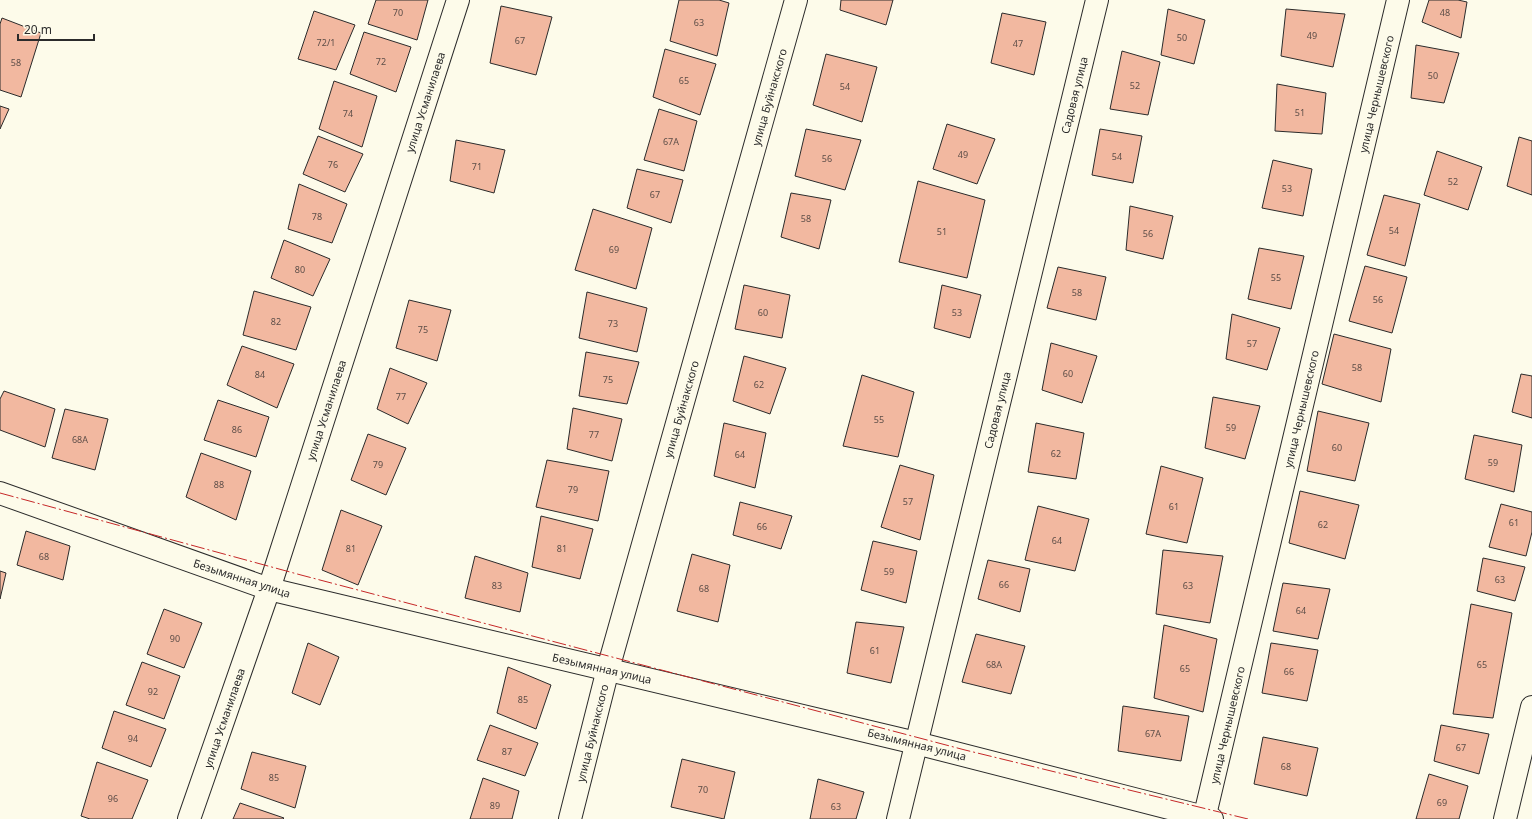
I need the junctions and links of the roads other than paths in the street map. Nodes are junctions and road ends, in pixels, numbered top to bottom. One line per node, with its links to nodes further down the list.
1 (458, 0): 6 (street, улица Усманилаева)
2 (796, 0): 7 (street, улица Буйнакского)
3 (1097, 0): 9 (street, Садовая улица)
4 (1398, 0): 10 (street, улица Чернышевского)
5 (0, 493): 6 (street, Безымянная улица)
6 (269, 589): 7 (street, Безымянная улица); 11 (street, улица Усманилаева)
7 (608, 669): 9 (street, Безымянная улица); 12 (street, улица Буйнакского)
8 (1532, 707): 14 (street)
9 (916, 743): 10 (street, Безымянная улица); 13 (street, Садовая улица)
10 (1207, 818)
11 (190, 819)
12 (570, 819)
13 (898, 819)
14 (1505, 819)

